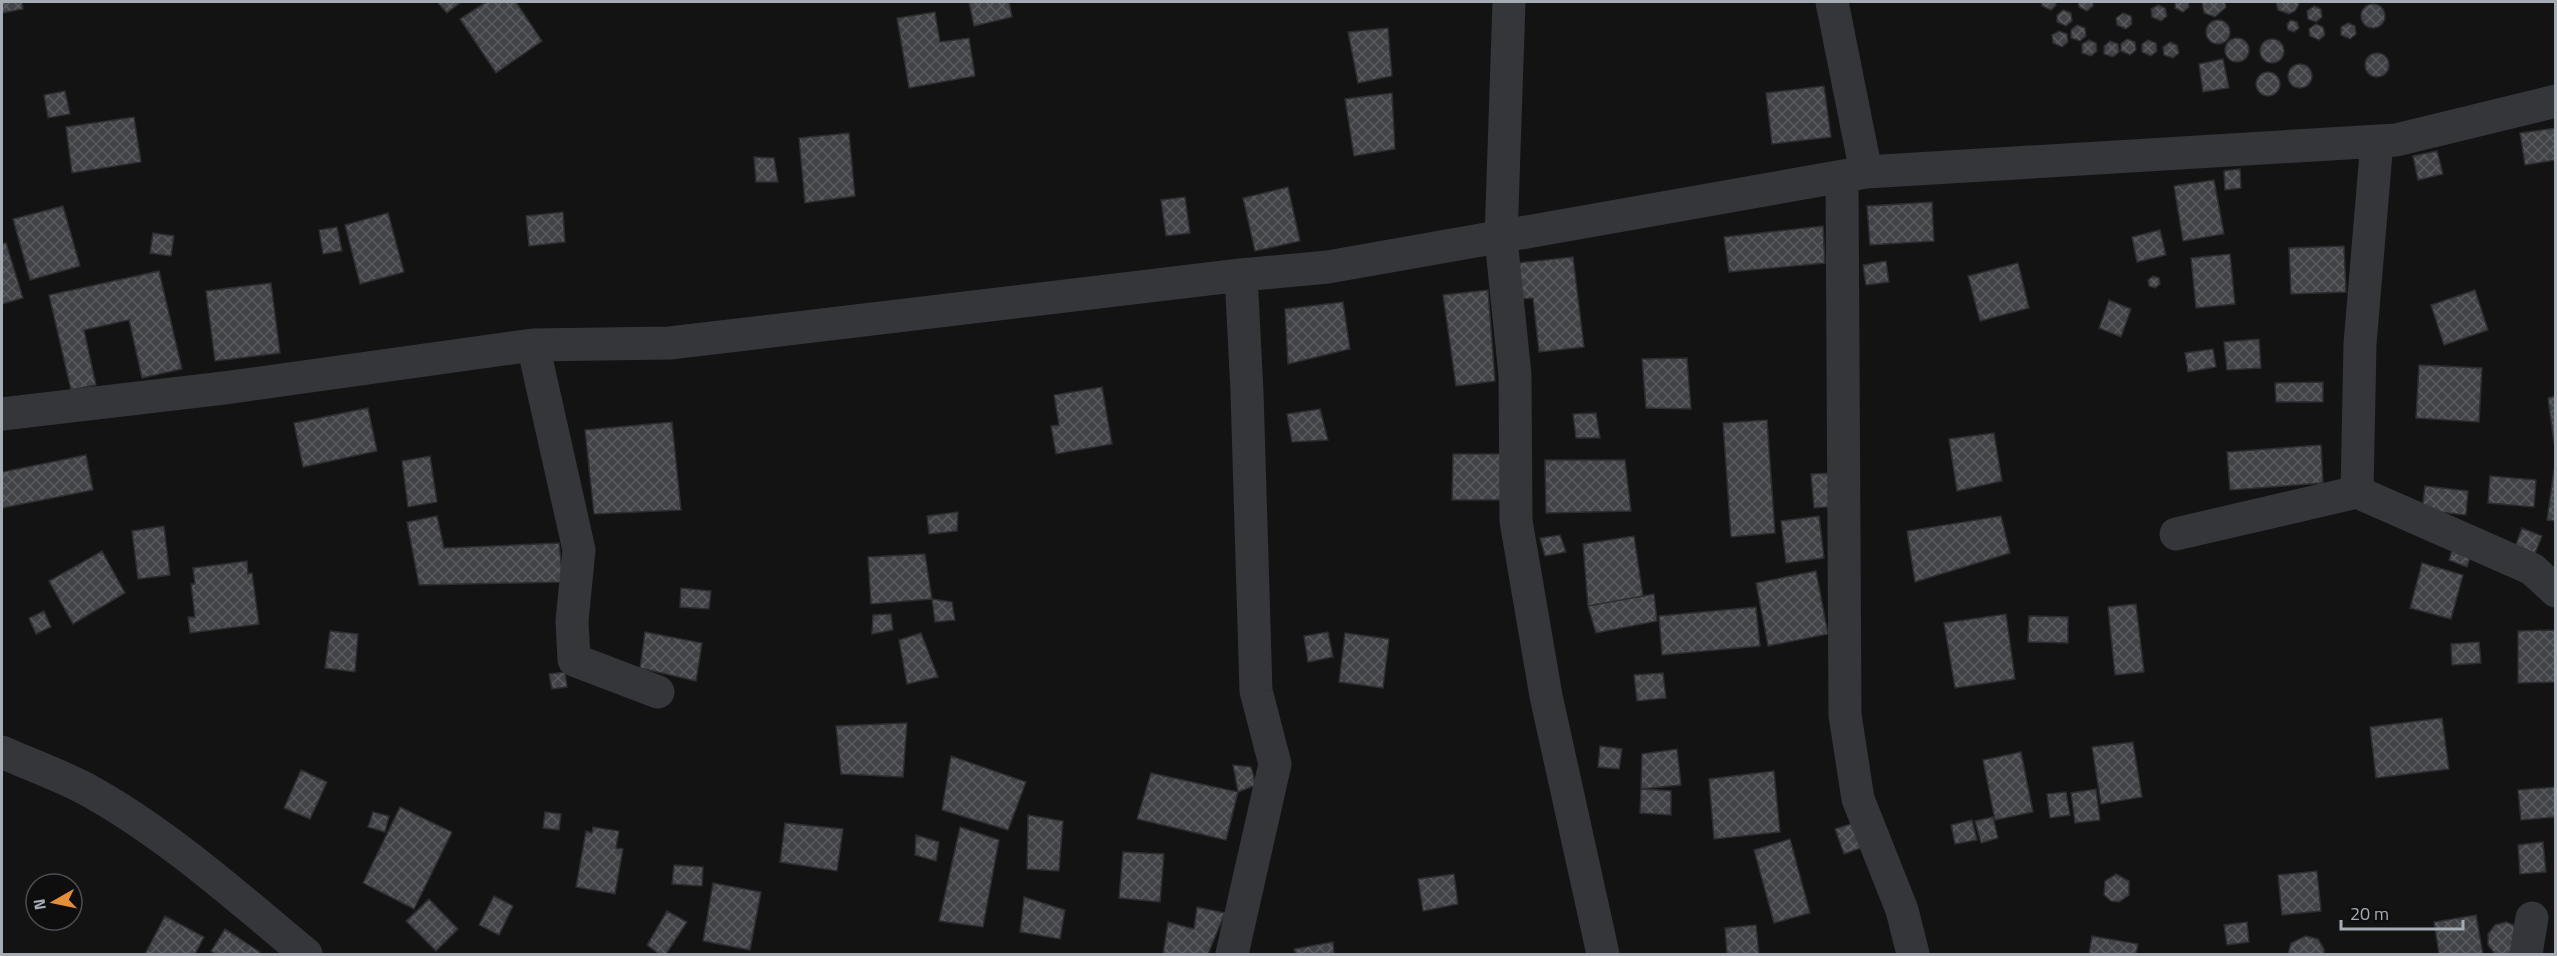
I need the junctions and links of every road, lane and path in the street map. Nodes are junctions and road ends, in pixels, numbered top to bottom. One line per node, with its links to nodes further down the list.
1 (1509, 2): 6 (street)
2 (1832, 2): 5 (street)
3 (2556, 101): 4 (street)
4 (2377, 141): 5 (street); 10 (street)
5 (1854, 175): 6 (street); 19 (street)
6 (1501, 238): 7 (street); 18 (street)
7 (1241, 275): 8 (street); 17 (street)
8 (533, 345): 9 (street); 13 (street)
9 (2, 414)
10 (2357, 492): 11 (street); 12 (street)
11 (2176, 534)
12 (2556, 591)
13 (658, 692)
14 (2, 752): 16 (street)
15 (2532, 918): 20 (street)
16 (306, 954)
17 (1232, 954)
18 (1603, 954)
19 (1913, 954)
20 (2526, 954)

